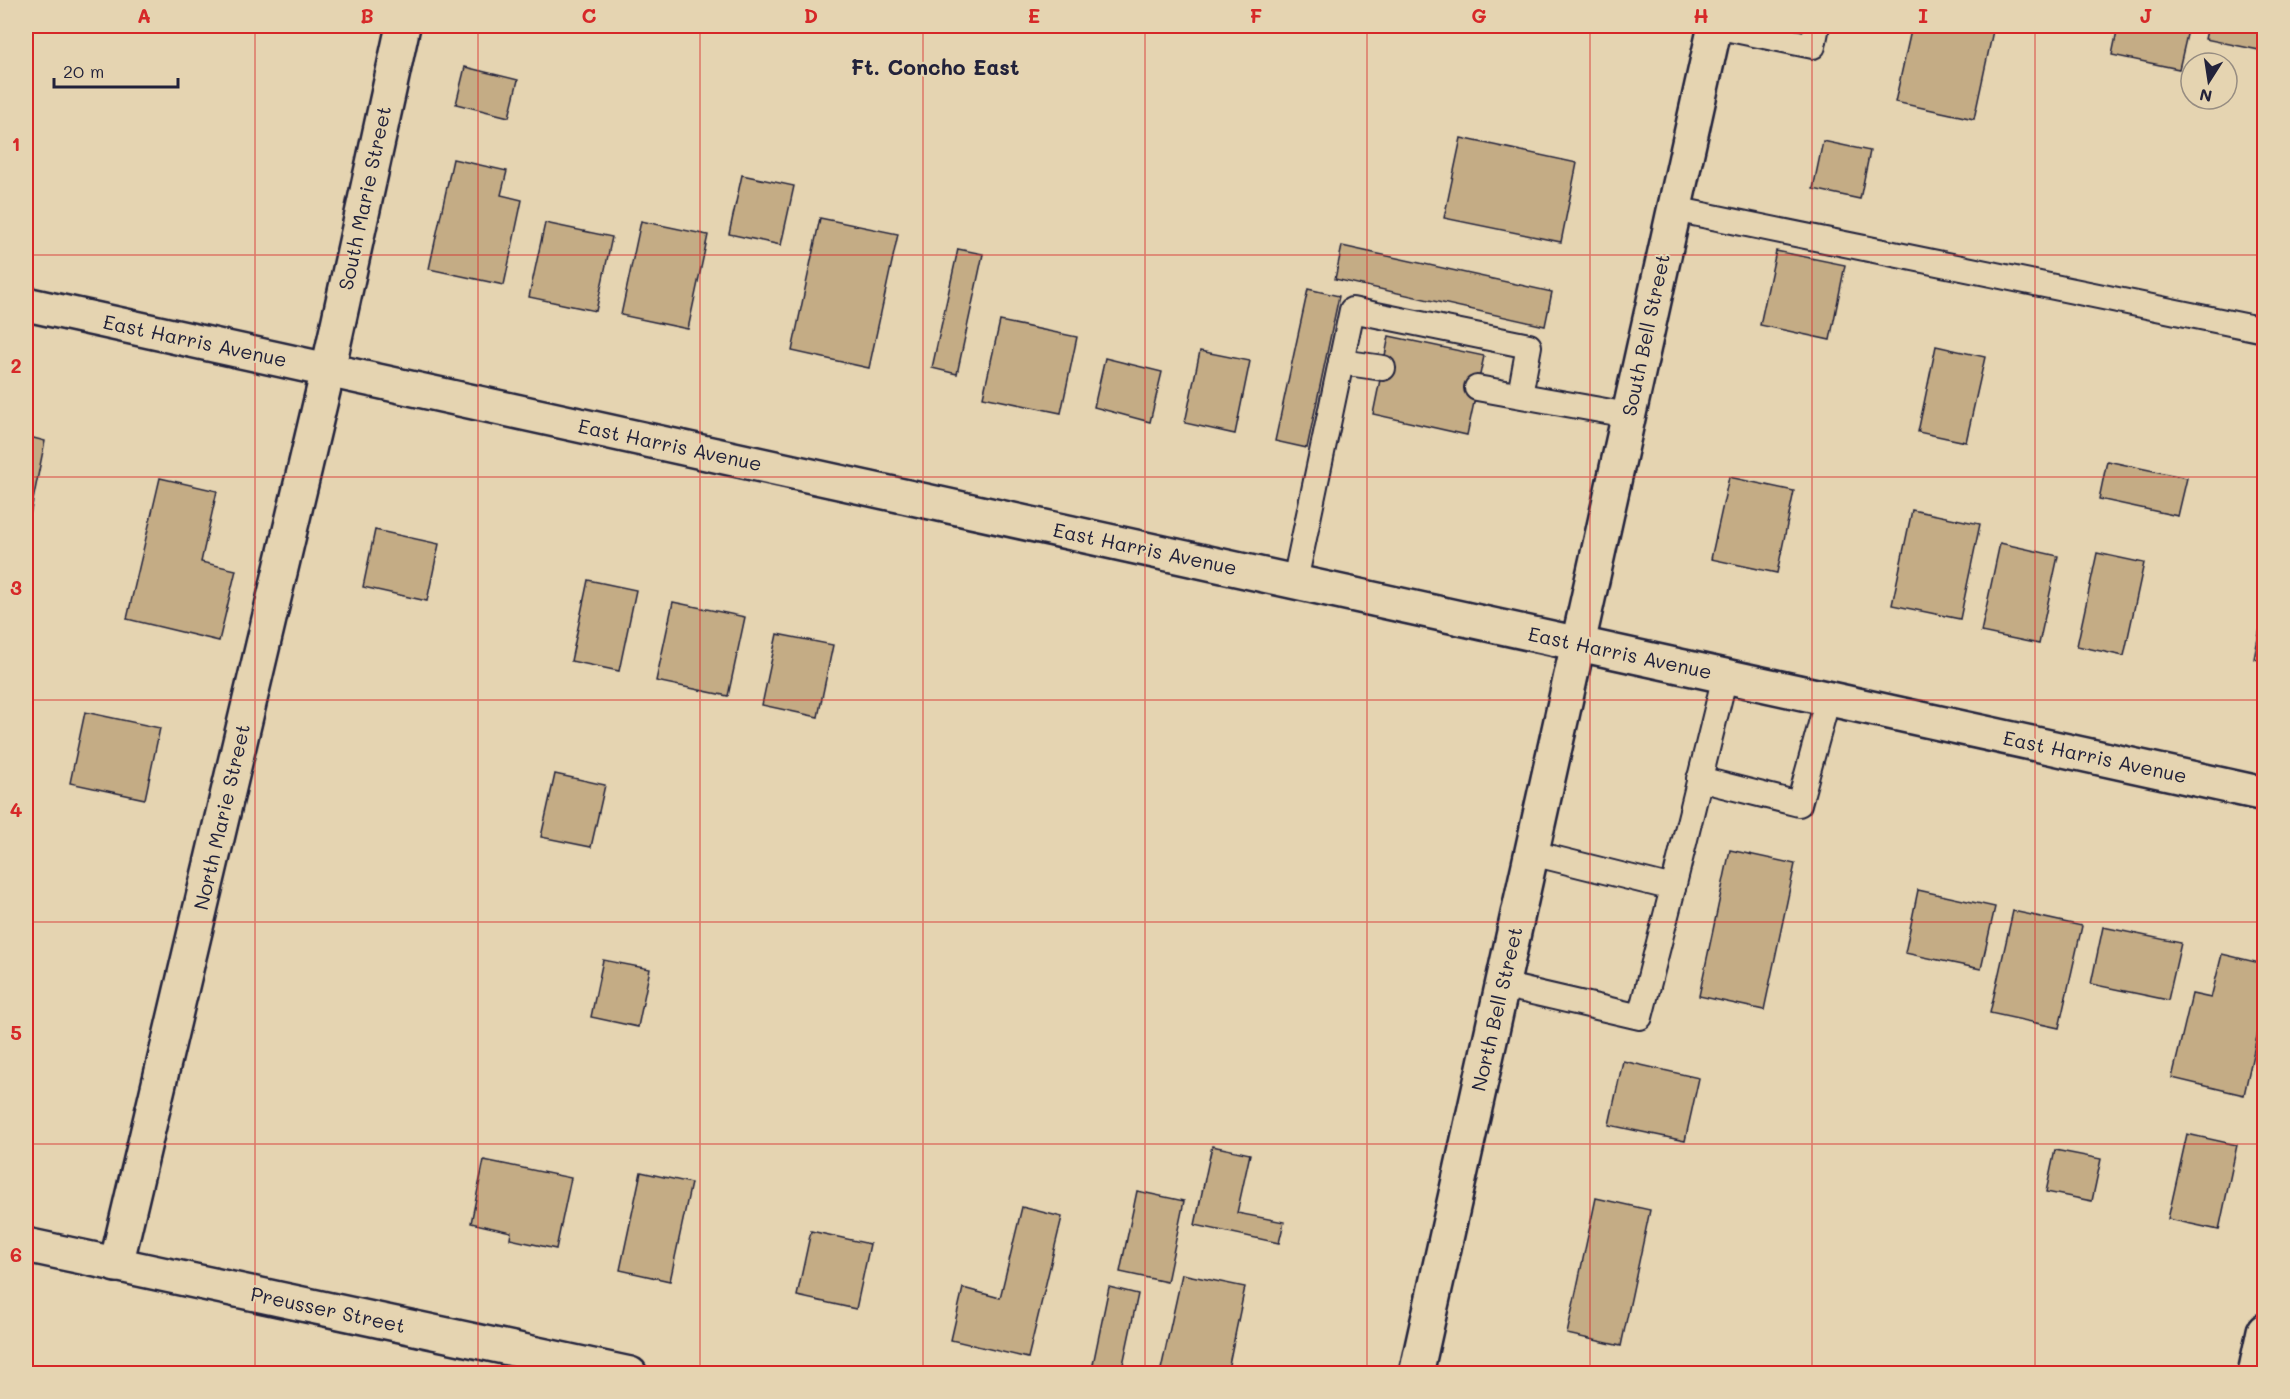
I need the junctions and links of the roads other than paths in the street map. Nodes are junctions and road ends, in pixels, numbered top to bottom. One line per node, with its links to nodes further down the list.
1 (403, 26): 9 (street, South Marie Street)
2 (1715, 26): 3 (lane); 4 (street, South Bell Street)
3 (1817, 26)
4 (1674, 209): 6 (lane); 12 (street, South Bell Street)
5 (26, 304): 9 (street, East Harris Avenue)
6 (2265, 330)
7 (1341, 362): 8 (lane); 11 (lane); 13 (lane)
8 (1383, 368)
9 (328, 370): 13 (street, East Harris Avenue); 23 (street, North Marie Street)
10 (1477, 388): 11 (lane)
11 (1520, 395): 12 (lane)
12 (1628, 415): 14 (street, South Bell Street)
13 (1295, 581): 14 (street, East Harris Avenue)
14 (1578, 644): 15 (street, East Harris Avenue); 19 (street, North Bell Street)
15 (1725, 676): 16 (street, East Harris Avenue); 17 (lane)
16 (1827, 698): 17 (lane); 18 (street, East Harris Avenue)
17 (1699, 779): 20 (lane)
18 (2265, 794)
19 (1532, 853): 20 (lane); 21 (street, North Bell Street)
20 (1673, 888): 21 (lane)
21 (1502, 986): 26 (street, North Bell Street)
22 (26, 1245): 23 (street, Preusser Street)
23 (116, 1265): 25 (street, Preusser Street)
24 (2265, 1331): 27 (street)
25 (630, 1374)
26 (1416, 1374)
27 (2255, 1374)

